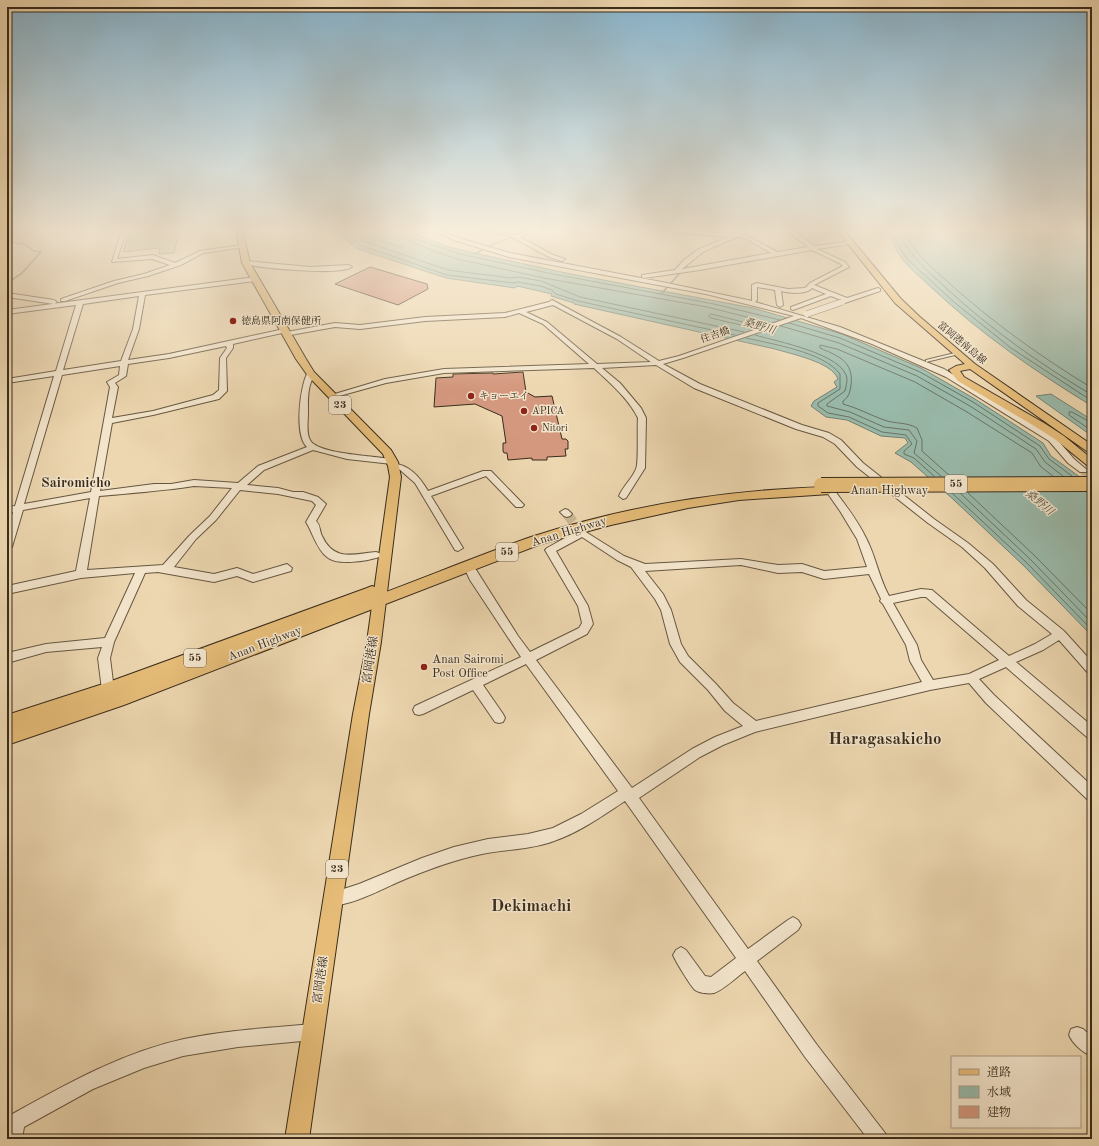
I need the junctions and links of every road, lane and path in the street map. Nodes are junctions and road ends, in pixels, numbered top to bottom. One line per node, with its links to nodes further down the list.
1 (229, 282): 12 (street)
2 (257, 282): 24 (main road, 23)
3 (817, 282): 8 (street)
4 (878, 282): 9 (main road, 富岡港南島線)
5 (113, 283): 11 (street); 18 (street)
6 (666, 283): 7 (street)
7 (676, 285): 15 (street); 23 (street)
8 (811, 286): 10 (street); 13 (street)
9 (881, 287): 16 (street, 住吉橋); 26 (main road, 富岡港南島線)
10 (778, 289): 15 (street); 19 (street)
11 (126, 291): 12 (street); 17 (street)
12 (142, 294): 28 (street)
13 (832, 294): 16 (street); 20 (street)
14 (7, 295): 18 (street)
15 (754, 300): 19 (street)
16 (844, 301): 23 (street, 住吉橋, bridge)
17 (80, 302): 18 (street); 32 (street)
18 (57, 304): 22 (street)
19 (780, 306): 20 (street)
20 (793, 308): 27 (street)
21 (519, 311): 24 (street); 29 (street); 30 (street)
22 (7, 312)
23 (802, 316): 29 (street, 住吉橋); 34 (street)
24 (284, 332): 25 (street); 33 (main road, 23)
25 (229, 344): 28 (street); 37 (street)
26 (957, 354): 27 (street); 31 (main road, 富岡港南島線)
27 (928, 361): 34 (street)
28 (124, 363): 32 (street); 37 (street)
29 (659, 363): 30 (street, 住吉橋); 66 (street)
30 (594, 366): 36 (street, 住吉橋); 49 (street)
31 (972, 366): 39 (main road, 富岡港南島線); 41 (main road)
32 (58, 373): 35 (street); 51 (street)
33 (311, 374): 36 (main road, 23); 38 (street)
34 (946, 375): 42 (street)
35 (7, 381)
36 (332, 396): 40 (main road, 23)
37 (108, 422): 47 (street)
38 (311, 448): 40 (street); 45 (street)
39 (1092, 450)
40 (394, 464): 48 (street); 64 (main road, 富岡港線 / 23)
41 (1092, 464)
42 (1083, 470)
43 (1092, 484): 44 (highway, Anan Highway / 55, bridge)
44 (822, 485): 46 (highway, Anan Highway / 55); 57 (highway, Anan Highway / 55); 61 (street); 64 (highway, Anan Highway / 55)
45 (237, 487): 47 (street); 55 (street); 60 (street)
46 (1092, 493)
47 (95, 494): 51 (street); 62 (street)
48 (426, 495): 50 (street); 54 (street)
49 (623, 496)
50 (518, 505)
51 (19, 508): 52 (street); 53 (street)
52 (7, 510)
53 (7, 547)
54 (458, 548)
55 (376, 555)
56 (635, 566): 61 (street); 69 (street); 79 (street)
57 (469, 567): 64 (highway, Anan Highway / 55); 69 (street)
58 (287, 568): 60 (street)
59 (142, 569): 60 (street); 62 (street); 67 (street)
60 (165, 569)
61 (872, 570): 65 (street)
62 (81, 574): 63 (street)
63 (7, 590)
64 (381, 594): 75 (highway, Anan Highway / 55); 81 (highway, Anan Highway / 55); 84 (main road, 富岡港線 / 23)
65 (886, 601): 70 (street); 74 (street)
66 (1060, 634): 70 (street); 71 (street)
67 (109, 642): 68 (street); 75 (street)
68 (7, 658)
69 (529, 658): 73 (street); 82 (street)
70 (1007, 662): 72 (street); 80 (street)
71 (1092, 670)
72 (971, 678): 74 (street); 83 (street)
73 (476, 684): 76 (street); 77 (street)
74 (930, 685): 79 (street)
75 (108, 690): 78 (highway, Anan Highway / 55)
76 (419, 710)
77 (499, 718)
78 (7, 723)
79 (754, 727): 82 (street)
80 (1092, 734)
81 (7, 737)
82 (628, 794): 84 (street); 87 (street)
83 (1092, 795)
84 (333, 899): 88 (main road, 富岡港線 / 23)
85 (793, 925): 87 (street)
86 (681, 955): 87 (street)
87 (747, 960): 93 (street)
88 (313, 1032): 91 (street); 92 (main road, 富岡港線 / 23)
89 (1077, 1035): 90 (street)
90 (1092, 1048)
91 (12, 1129)
92 (297, 1139)
93 (879, 1139)

